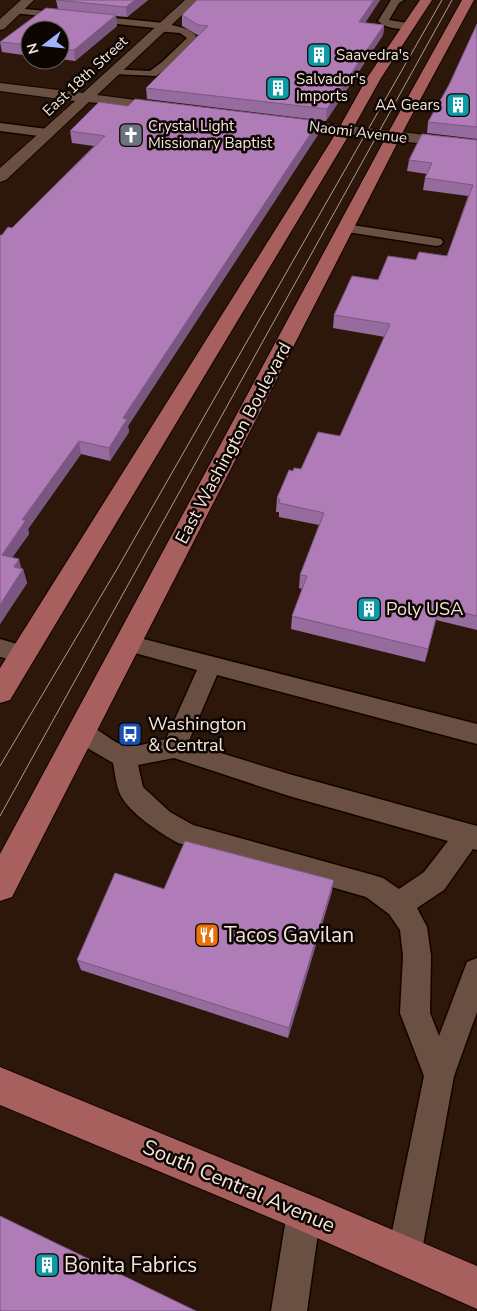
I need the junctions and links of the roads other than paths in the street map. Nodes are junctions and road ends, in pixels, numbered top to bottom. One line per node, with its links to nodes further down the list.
1 (28, 0): 6 (street)
2 (192, 0): 9 (street, East 18th Street)
3 (399, 0): 8 (lane)
4 (422, 0): 8 (main road)
5 (468, 0): 18 (main road, East Washington Boulevard)
6 (16, 11): 7 (street); 9 (lane)
7 (0, 26)
8 (409, 26): 16 (main road)
9 (162, 28): 10 (street, East 18th Street); 10 (lane)
10 (114, 71): 12 (street, East 18th Street)
11 (0, 87): 12 (street)
12 (86, 98): 13 (street); 17 (street, East 18th Street)
13 (184, 110)
14 (263, 120): 16 (street, Naomi Avenue)
15 (0, 127): 17 (lane)
16 (345, 130): 18 (street, Naomi Avenue); 25 (main road)
17 (48, 133): 20 (street, East 18th Street)
18 (394, 136): 19 (street, Naomi Avenue); 21 (main road, East Washington Boulevard)
19 (477, 146)
20 (0, 177)
21 (346, 228): 22 (lane); 23 (main road, East Washington Boulevard)
22 (436, 242)
23 (128, 643): 26 (lane); 28 (main road, East Washington Boulevard)
24 (0, 648): 25 (lane)
25 (23, 654): 27 (main road)
26 (210, 664): 29 (lane); 30 (lane)
27 (0, 692)
28 (80, 732): 31 (lane); 33 (main road, East Washington Boulevard)
29 (477, 734)
30 (174, 748): 31 (lane); 32 (lane)
31 (124, 757): 34 (lane)
32 (472, 836): 34 (lane)
33 (0, 886)
34 (398, 905): 36 (lane)
35 (477, 972): 36 (lane)
36 (439, 1076): 39 (lane)
37 (0, 1086): 38 (main road, South Central Avenue)
38 (304, 1212): 39 (main road, South Central Avenue); 41 (lane)
39 (404, 1256): 40 (main road, South Central Avenue)
40 (477, 1288)
41 (289, 1311)

